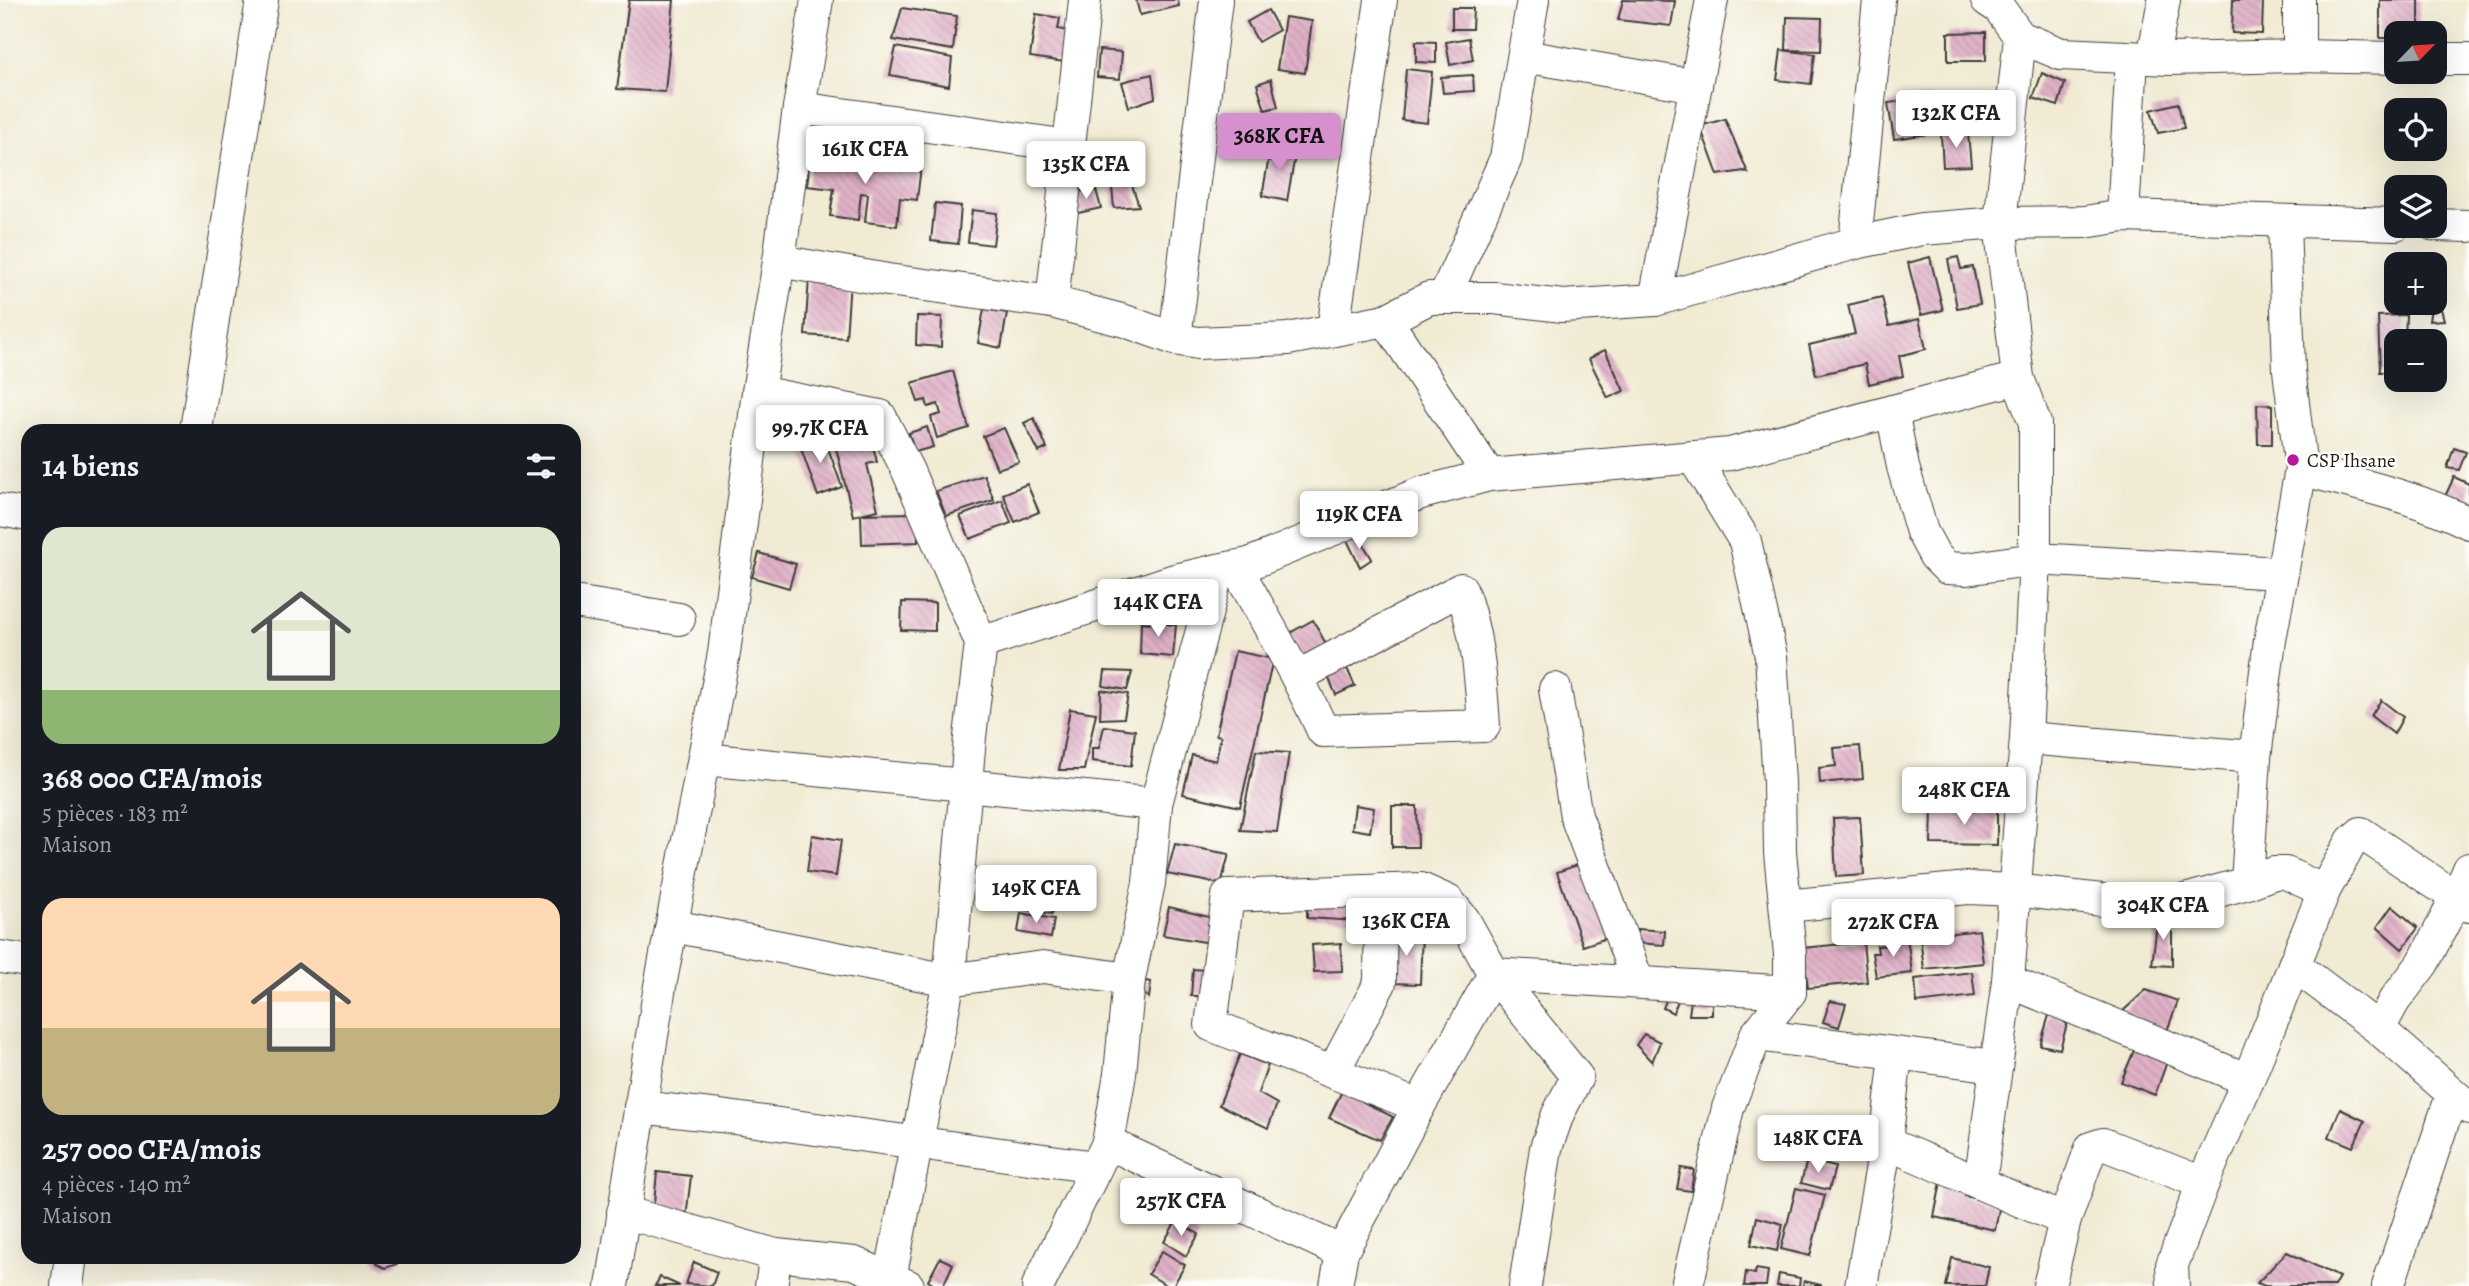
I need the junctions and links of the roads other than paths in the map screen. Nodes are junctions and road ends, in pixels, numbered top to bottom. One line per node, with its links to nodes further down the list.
1 (262, 0): 39 (street)
2 (817, 0): 20 (street)
3 (1084, 0): 21 (street)
4 (1216, 0): 35 (street)
5 (1381, 0): 34 (street)
6 (1533, 0): 13 (street)
7 (1712, 0): 19 (street)
8 (1879, 0): 28 (street)
9 (1987, 0): 12 (street)
10 (2164, 0): 15 (street)
11 (2299, 0): 14 (street)
12 (2021, 37): 15 (street); 24 (street)
13 (1524, 56): 19 (street); 30 (street)
14 (2299, 56): 15 (street); 16 (street)
15 (2142, 58): 22 (street)
16 (2384, 58)
17 (2447, 59): 18 (street)
18 (2469, 59)
19 (1696, 86): 31 (street)
20 (799, 108): 21 (street); 29 (street)
21 (1069, 146): 32 (street)
22 (2123, 216): 23 (street); 24 (street)
23 (2284, 221): 25 (street); 41 (street)
24 (2000, 223): 28 (street); 36 (street)
25 (2384, 224)
26 (2447, 225): 27 (street)
27 (2469, 226)
28 (1855, 243): 31 (street)
29 (779, 261): 32 (street); 37 (street)
30 (1444, 298): 31 (street); 33 (street)
31 (1655, 299)
32 (1052, 302): 35 (street)
33 (1386, 320): 34 (street); 42 (street)
34 (1333, 330): 35 (street)
35 (1175, 339)
36 (2018, 377): 38 (street); 46 (street)
37 (758, 392): 51 (street); 56 (street)
38 (1892, 411): 40 (street); 46 (street)
39 (198, 424)
40 (1693, 457): 42 (street); 65 (street)
41 (2301, 469): 45 (street); 48 (street)
42 (1489, 475): 47 (street)
43 (0, 510): 44 (street)
44 (21, 513)
45 (2469, 523)
46 (2035, 559): 48 (street); 54 (street)
47 (1227, 568): 51 (street); 52 (street); 58 (street)
48 (2280, 573): 55 (street)
49 (581, 603): 50 (street)
50 (679, 619)
51 (981, 643): 57 (street)
52 (1297, 677): 52 (street)
53 (1555, 689): 74 (street)
54 (2026, 738): 55 (street); 62 (street)
55 (2255, 757): 60 (street)
56 (704, 759): 57 (street); 66 (street)
57 (966, 786): 58 (street); 72 (street)
58 (1156, 804): 71 (street)
59 (2469, 869): 64 (street)
60 (2247, 883): 62 (street); 63 (street)
61 (1381, 890): 70 (street); 80 (street); 80 (street)
62 (2014, 890): 65 (street); 73 (street)
63 (2324, 891): 64 (street); 69 (street)
64 (2463, 902): 76 (street)
65 (1786, 906): 75 (street)
66 (673, 926): 72 (street); 84 (street)
67 (0, 957): 68 (street)
68 (21, 960)
69 (2294, 965): 76 (street); 81 (street)
70 (1494, 974): 74 (street); 83 (street); 96 (street)
71 (1129, 979): 72 (street); 87 (street)
72 (949, 981): 86 (street)
73 (2008, 981): 79 (street); 81 (street)
74 (1638, 982): 75 (street)
75 (1790, 992): 77 (street)
76 (2379, 1029): 82 (street)
77 (1756, 1035): 78 (street); 102 (street)
78 (1896, 1055): 79 (street); 85 (street)
79 (1996, 1066): 88 (street)
80 (1333, 1072): 83 (street)
81 (2248, 1080): 89 (street)
82 (2460, 1101): 106 (street)
83 (1419, 1106): 92 (street)
84 (640, 1107): 86 (street); 90 (street)
85 (1886, 1143): 88 (street); 103 (street)
86 (916, 1144): 87 (street); 95 (street)
87 (1102, 1155): 92 (street); 100 (street)
88 (1980, 1183): 91 (street)
89 (2203, 1183): 91 (street); 105 (street)
90 (623, 1212): 93 (street); 98 (street)
91 (2065, 1220): 104 (street)
92 (1342, 1252): 101 (street)
93 (776, 1255): 95 (street); 99 (street)
94 (70, 1264): 97 (street)
95 (899, 1282)
96 (1523, 1285)
97 (67, 1286)
98 (612, 1286)
99 (771, 1286)
100 (1038, 1286)
101 (1336, 1286)
102 (1687, 1286)
103 (1861, 1286)
104 (2049, 1286)
105 (2173, 1286)
106 (2388, 1286)

